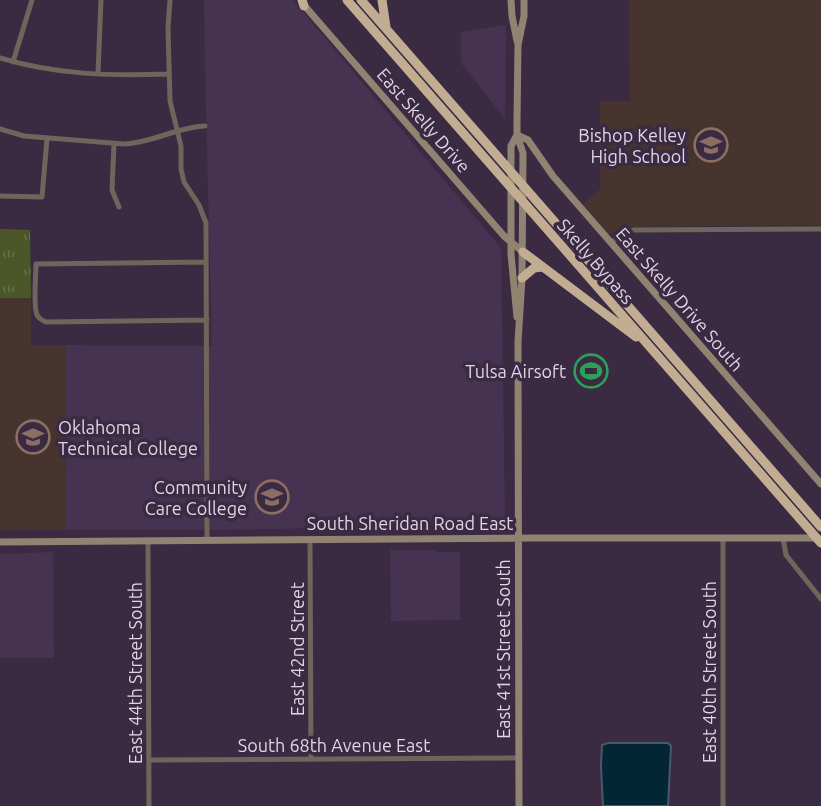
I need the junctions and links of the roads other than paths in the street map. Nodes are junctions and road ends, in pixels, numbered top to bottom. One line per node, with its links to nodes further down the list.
1 (32, 0): 13 (street)
2 (101, 0): 14 (street)
3 (170, 0): 15 (street)
4 (347, 0): 33 (highway, Skelly Bypass)
5 (361, 0): 10 (highway, Skelly Bypass)
6 (382, 0): 10 (highway)
7 (511, 0): 11 (main road, East 41st Street South)
8 (524, 0): 11 (main road, East 41st Street South)
9 (302, 2): 25 (main road, East Skelly Drive)
10 (386, 29): 35 (highway, Skelly Bypass)
11 (518, 45): 19 (main road, East 41st Street South)
12 (0, 58): 13 (street)
13 (13, 62): 14 (street)
14 (98, 74): 15 (street)
15 (169, 74): 18 (street)
16 (205, 126): 18 (street)
17 (0, 129): 20 (street)
18 (178, 131): 21 (street); 28 (street)
19 (517, 135): 25 (main road, East 41st Street South); 26 (main road, East Skelly Drive South); 27 (main road, East 41st Street South)
20 (47, 139): 21 (street); 22 (street)
21 (114, 144): 23 (street)
22 (0, 196)
23 (119, 207)
24 (821, 229): 26 (street)
25 (511, 241): 27 (main road, East Skelly Drive); 32 (main road, East 41st Street South)
26 (611, 243): 34 (main road, East Skelly Drive South)
27 (523, 252): 29 (highway); 30 (main road, East 41st Street South)
28 (206, 262): 31 (street); 31 (street)
29 (543, 267): 30 (highway); 33 (highway)
30 (522, 278): 32 (main road, East 41st Street South)
31 (206, 320): 42 (street)
32 (518, 324): 36 (main road, East 41st Street South)
33 (649, 346): 44 (highway, Skelly Bypass)
34 (821, 484)
35 (821, 527)
36 (519, 538): 37 (main road, South Sheridan Road East); 40 (main road, South Sheridan Road East); 46 (main road, East 41st Street South)
37 (723, 538): 38 (main road, South Sheridan Road East); 51 (street, East 40th Street South)
38 (783, 538): 39 (main road, South Sheridan Road East); 45 (street)
39 (821, 538)
40 (310, 539): 42 (main road, South Sheridan Road East); 47 (street, East 42nd Street)
41 (148, 540): 42 (main road, South Sheridan Road East); 43 (main road, South Sheridan Road East); 48 (street, East 44th Street South)
42 (207, 540)
43 (0, 542)
44 (821, 543)
45 (821, 598)
46 (519, 758): 47 (street, South 68th Avenue East); 50 (main road, East 41st Street South)
47 (311, 759): 48 (street, South 68th Avenue East)
48 (149, 760): 49 (street, East 44th Street South)
49 (149, 806)
50 (519, 806)
51 (723, 806)

